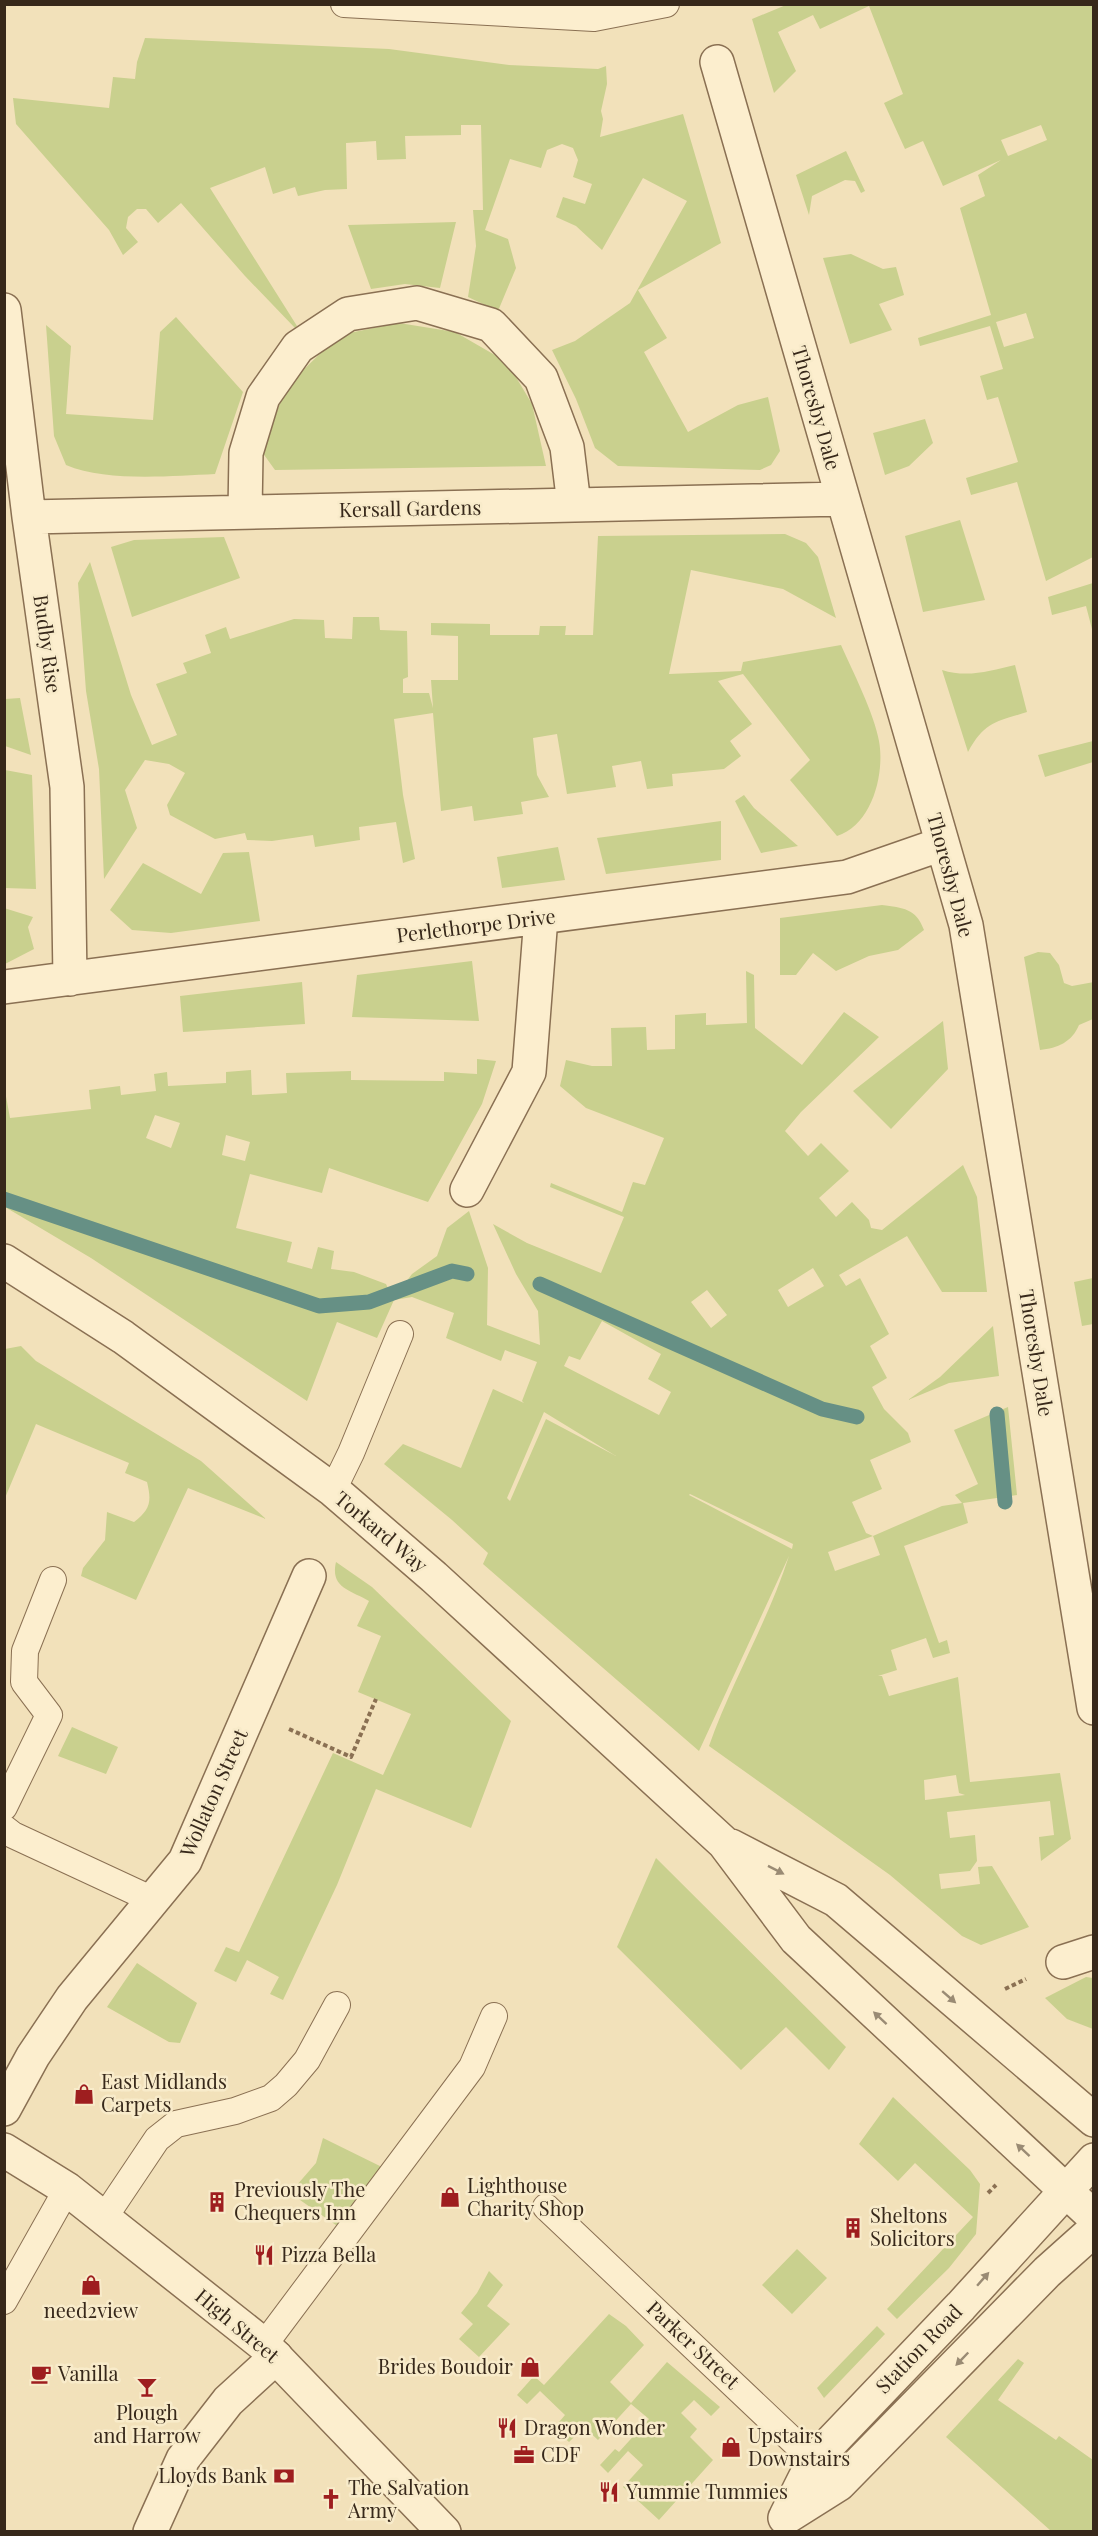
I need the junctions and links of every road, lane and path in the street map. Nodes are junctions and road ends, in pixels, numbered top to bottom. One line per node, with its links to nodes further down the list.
1 (344, 4): 2 (lane)
2 (666, 4)
3 (717, 62): 5 (street, Thoresby Dale)
4 (4, 310): 8 (street, Budby Rise)
5 (843, 499): 6 (street, Kersall Gardens); 9 (street, Thoresby Dale)
6 (574, 505): 7 (street, Kersall Gardens); 7 (street)
7 (245, 512): 8 (street, Kersall Gardens)
8 (29, 517): 11 (street, Budby Rise)
9 (942, 844): 10 (street, Perlethorpe Drive); 20 (street, Thoresby Dale)
10 (541, 917): 11 (street, Perlethorpe Drive); 13 (street)
11 (70, 979): 12 (street, Perlethorpe Drive)
12 (4, 987)
13 (467, 1190)
14 (4, 1261): 16 (street, Torkard Way)
15 (400, 1334): 16 (lane)
16 (333, 1490): 24 (street, Torkard Way)
17 (309, 1576): 21 (street, Wollaton Street)
18 (53, 1580): 22 (lane)
19 (376, 1699): 21 (path)
20 (1094, 1708)
21 (250, 1711): 25 (street, Wollaton Street)
22 (4, 1807)
23 (4, 1828): 25 (lane)
24 (724, 1843): 32 (street, one-way to 32); 36 (street, one-way to 24)
25 (153, 1900): 31 (street, Wollaton Street)
26 (1094, 1952): 27 (street)
27 (1063, 1962): 28 (path)
28 (997, 1993)
29 (337, 2005): 39 (lane)
30 (494, 2016): 42 (lane)
31 (4, 2109)
32 (1094, 2121)
33 (4, 2150): 35 (street, High Street)
34 (1094, 2160): 36 (street, Station Road)
35 (67, 2189): 39 (street, High Street); 41 (lane)
36 (1065, 2190): 38 (street); 43 (street, Station Road, one-way to 36)
37 (546, 2207): 43 (lane, Parker Street)
38 (1094, 2217)
39 (104, 2218): 42 (street, High Street)
40 (1094, 2230): 44 (street, Station Road, one-way to 44)
41 (4, 2301)
42 (270, 2351): 46 (street); 47 (street, High Street)
43 (814, 2460): 44 (lane, Parker Street); 45 (street, Station Road)
44 (839, 2484): 45 (street, Station Road)
45 (779, 2524)
46 (150, 2532)
47 (444, 2532)

